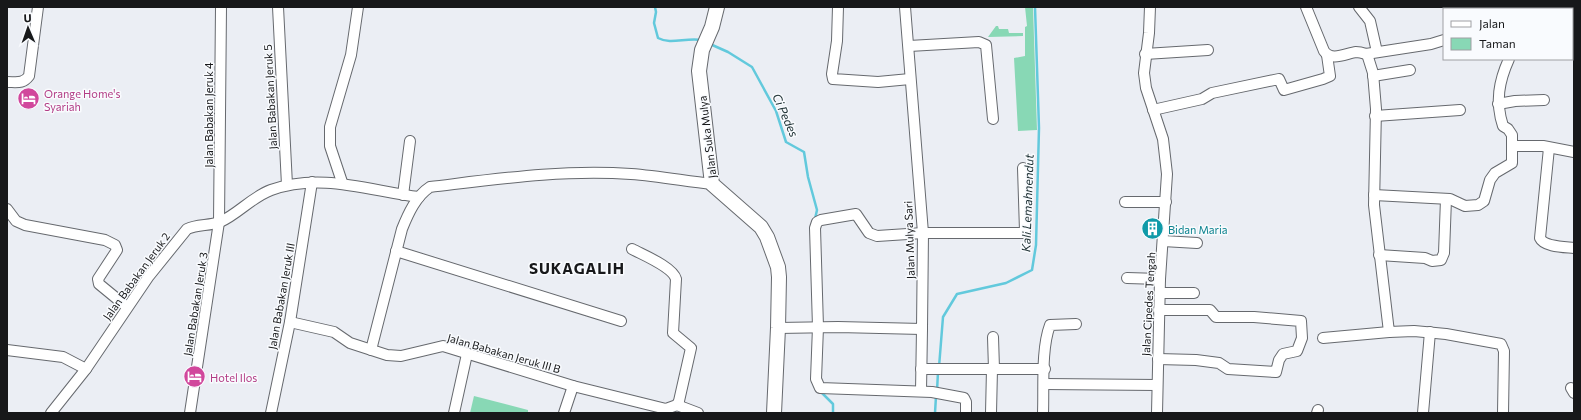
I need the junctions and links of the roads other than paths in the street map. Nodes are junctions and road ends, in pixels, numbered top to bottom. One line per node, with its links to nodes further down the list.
1 (38, 7): 21 (street)
2 (221, 7): 44 (street, Jalan Babakan Jeruk 4)
3 (278, 7): 36 (street, Jalan Babakan Jeruk 5)
4 (358, 7): 34 (street)
5 (717, 7): 35 (street, Jalan Suka Mulya)
6 (838, 7): 20 (street)
7 (905, 7): 12 (street, Jalan Mulya Sari)
8 (1150, 7): 15 (street, Jalan Cipedes Tengah)
9 (1306, 7): 16 (street)
10 (1359, 7): 14 (street)
11 (1443, 40): 14 (street)
12 (909, 46): 20 (street, Jalan Mulya Sari); 27 (street)
13 (1208, 50): 15 (street)
14 (1372, 53): 16 (street); 19 (street)
15 (1145, 54): 24 (street, Jalan Cipedes Tengah)
16 (1326, 55): 24 (street)
17 (1510, 60): 23 (street)
18 (1410, 70): 19 (street)
19 (1373, 76): 26 (street)
20 (910, 79): 45 (street, Jalan Mulya Sari)
21 (7, 82)
22 (1544, 100): 23 (street)
23 (1498, 104): 29 (street)
24 (1153, 110): 42 (street, Jalan Cipedes Tengah)
25 (1460, 110): 26 (street)
26 (1375, 116): 38 (street)
27 (993, 119)
28 (410, 142): 37 (street)
29 (1513, 146): 30 (street); 40 (street)
30 (1549, 148): 31 (street); 48 (street)
31 (1574, 152)
32 (1023, 168): 45 (street)
33 (312, 182): 34 (street, Jalan Babakan Jeruk 2); 36 (street, Jalan Babakan Jeruk 2); 58 (street, Jalan Babakan Jeruk III)
34 (342, 182): 37 (street, Jalan Babakan Jeruk 2)
35 (712, 184): 39 (street); 62 (street, Jalan Suka Mulya)
36 (287, 185): 44 (street, Jalan Babakan Jeruk 2)
37 (403, 195): 39 (street, Jalan Babakan Jeruk 2)
38 (1374, 195): 40 (street); 51 (street)
39 (419, 198): 50 (street)
40 (1446, 199): 51 (street)
41 (1125, 202): 42 (street)
42 (1166, 202): 46 (street, Jalan Cipedes Tengah)
43 (7, 209): 56 (street)
44 (219, 222): 56 (street, Jalan Babakan Jeruk 2); 82 (street, Jalan Babakan Jeruk 3)
45 (923, 233): 61 (street); 63 (street, Jalan Mulya Sari)
46 (1163, 241): 47 (street); 53 (street, Jalan Cipedes Tengah)
47 (1197, 243)
48 (1574, 248)
49 (632, 250): 80 (street)
50 (396, 251): 59 (street); 69 (street)
51 (1379, 255): 64 (street)
52 (1127, 278): 53 (street)
53 (1160, 279): 54 (street, Jalan Cipedes Tengah)
54 (1160, 293): 55 (street); 57 (street, Jalan Cipedes Tengah)
55 (1194, 293)
56 (128, 307): 72 (street, Jalan Babakan Jeruk 2)
57 (1159, 310): 71 (street, Jalan Cipedes Tengah); 71 (street)
58 (290, 322): 69 (street, Jalan Babakan Jeruk III B); 83 (street, Jalan Babakan Jeruk III)
59 (621, 322)
60 (1076, 324): 75 (street)
61 (818, 327): 62 (street); 63 (street); 79 (street)
62 (778, 328): 87 (street, Jalan Suka Mulya)
63 (922, 329): 73 (street, Jalan Mulya Sari)
64 (1389, 332): 65 (street); 67 (street)
65 (1430, 332): 92 (street); 93 (street)
66 (993, 337): 74 (street)
67 (1323, 338)
68 (7, 350): 72 (street)
69 (371, 350): 70 (street, Jalan Babakan Jeruk III B)
70 (467, 354): 78 (street, Jalan Babakan Jeruk III B); 84 (street)
71 (1158, 359): 77 (street, Jalan Cipedes Tengah)
72 (86, 369): 81 (street, Jalan Babakan Jeruk 2)
73 (927, 369): 74 (street); 79 (street, Jalan Mulya Sari)
74 (993, 369): 75 (street); 89 (street)
75 (1045, 369): 76 (street)
76 (1044, 384): 77 (street); 90 (street)
77 (1157, 385): 91 (street, Jalan Cipedes Tengah)
78 (573, 386): 80 (street, Jalan Babakan Jeruk III B); 85 (street)
79 (921, 391): 88 (street)
80 (677, 405): 86 (street)
81 (51, 413)
82 (190, 413)
83 (271, 413)
84 (454, 413)
85 (564, 413)
86 (698, 413)
87 (774, 413)
88 (966, 413)
89 (991, 413)
90 (1043, 413)
91 (1157, 413)
92 (1423, 413)
93 (1503, 413)

